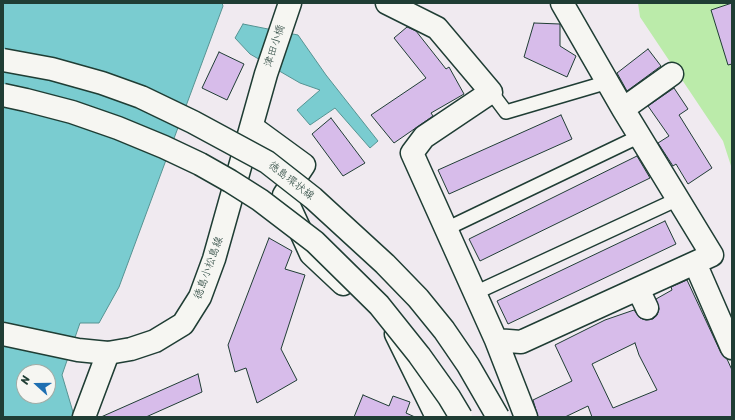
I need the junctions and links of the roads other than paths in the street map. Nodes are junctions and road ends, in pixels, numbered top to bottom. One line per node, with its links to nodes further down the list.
1 (387, 3): 8 (main road)
2 (562, 3): 7 (main road)
3 (287, 10): 5 (main road, 津田小橋)
4 (3, 60): 26 (main road, 徳島環状線, bridge)
5 (266, 74): 11 (main road, 徳島小松島線)
6 (672, 74): 10 (main road)
7 (608, 82): 8 (lane); 10 (main road)
8 (491, 92): 14 (main road)
9 (3, 95): 25 (main road, bridge)
10 (623, 109): 12 (main road)
11 (252, 128): 22 (main road, 徳島小松島線); 24 (main road)
12 (640, 136): 13 (main road); 14 (lane)
13 (678, 199): 15 (main road); 17 (lane)
14 (446, 229): 17 (main road)
15 (695, 263): 16 (main road); 21 (main road)
16 (638, 289): 18 (main road); 20 (main road)
17 (475, 293): 20 (main road)
18 (646, 308)
19 (3, 334): 22 (main road, 徳島小松島線)
20 (496, 340): 27 (main road)
21 (732, 348)
22 (108, 353): 23 (main road)
23 (84, 417)
24 (437, 417)
25 (461, 417)
26 (498, 417)
27 (526, 417)

